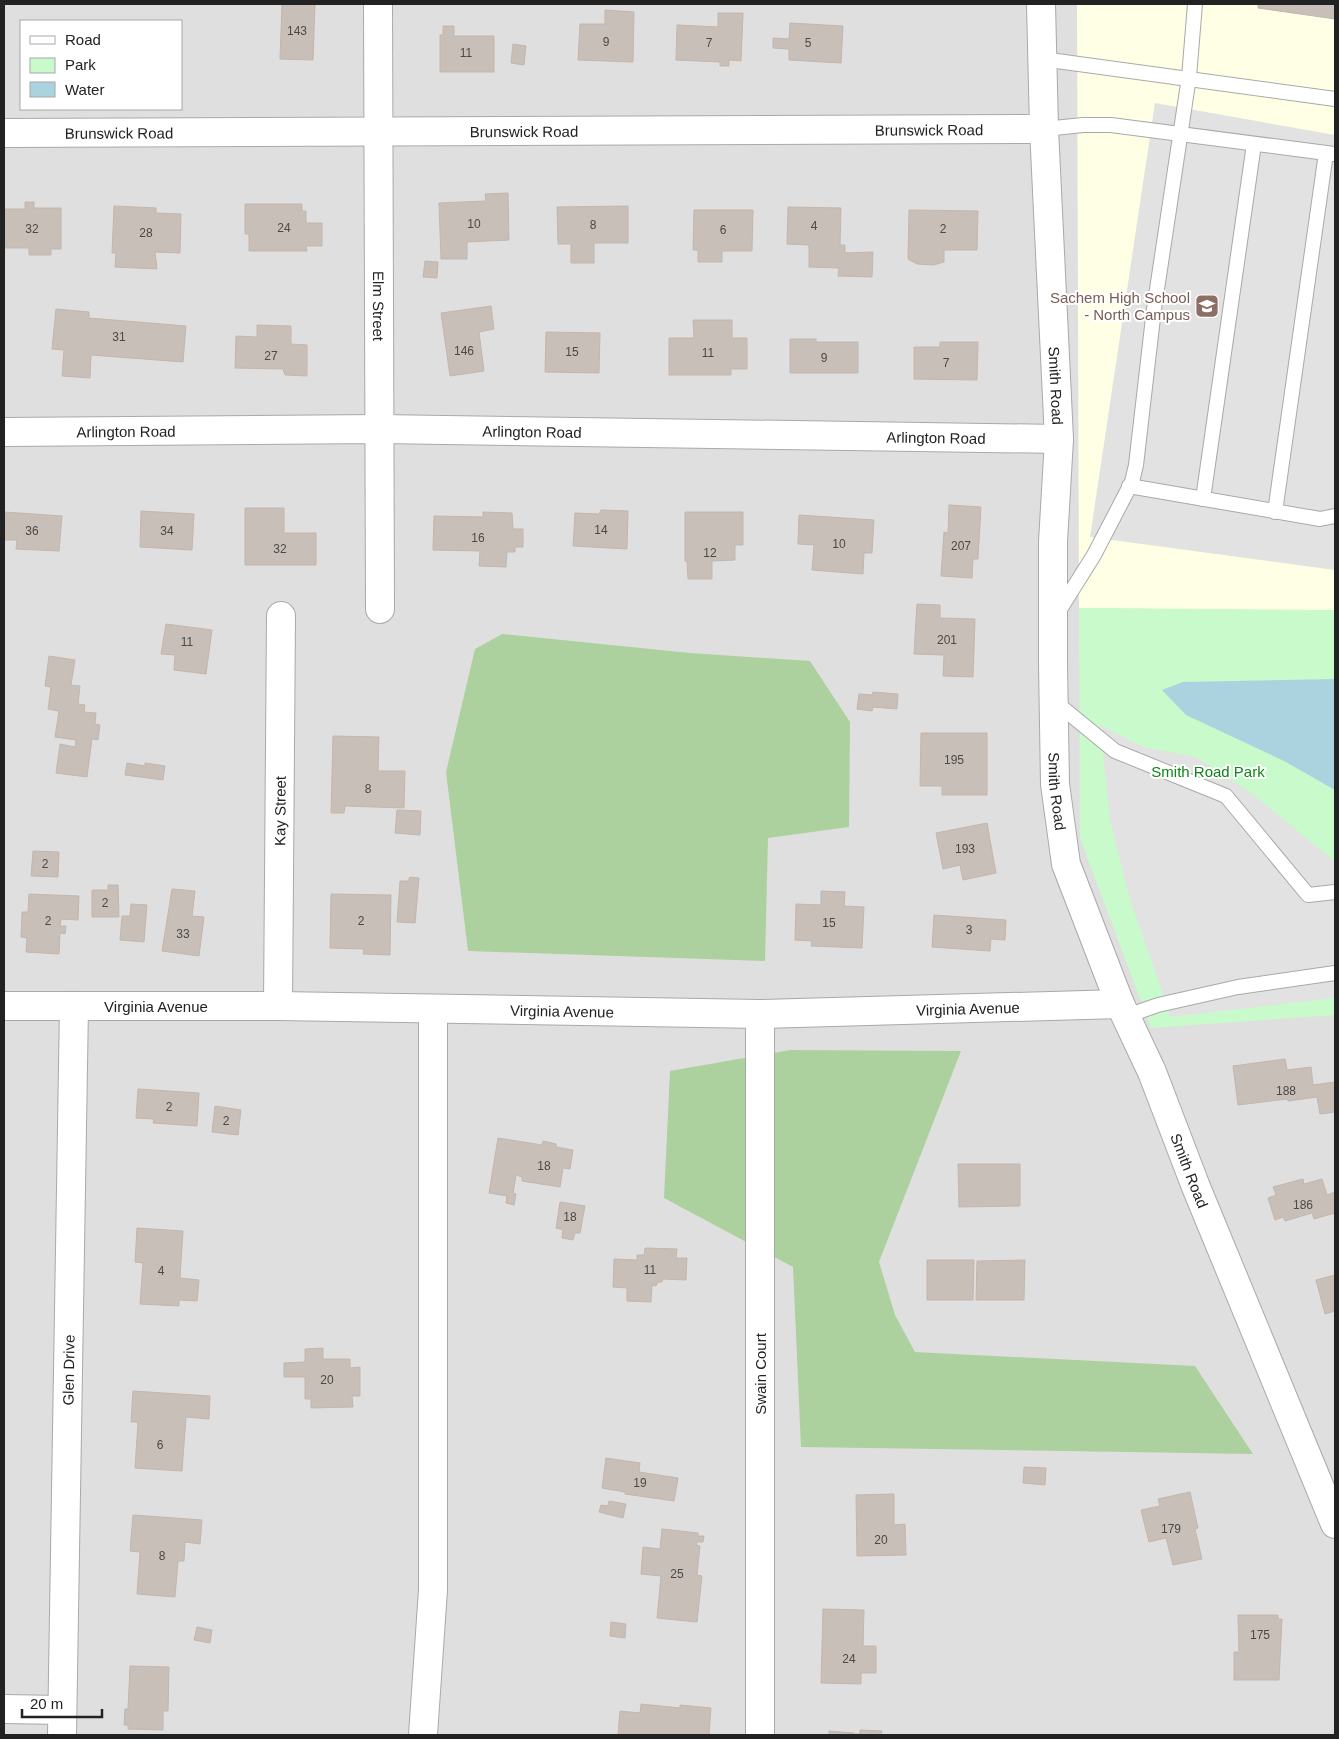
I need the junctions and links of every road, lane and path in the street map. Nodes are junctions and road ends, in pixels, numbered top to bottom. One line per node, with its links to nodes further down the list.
1 (378, 4): 9 (street, Elm Street)
2 (1041, 4): 4 (street, Smith Road)
3 (1195, 4): 5 (lane)
4 (1042, 58): 5 (lane); 7 (street, Smith Road)
5 (1189, 77): 6 (lane); 10 (lane)
6 (1335, 98)
7 (1044, 129): 9 (street, Brunswick Road); 10 (lane); 15 (street, Smith Road)
8 (4, 132): 9 (street, Brunswick Road)
9 (379, 132): 13 (street, Elm Street)
10 (1180, 135): 11 (lane); 16 (lane)
11 (1254, 144): 12 (lane); 17 (lane)
12 (1331, 154): 18 (lane)
13 (380, 429): 14 (street, Arlington Road); 15 (street, Arlington Road); 20 (street, Elm Street)
14 (4, 432)
15 (1059, 439): 22 (street, Smith Road)
16 (1129, 486): 17 (lane); 22 (lane)
17 (1203, 499): 18 (lane)
18 (1274, 512): 19 (lane)
19 (1335, 516)
20 (380, 609)
21 (281, 616): 28 (street, Kay Street)
22 (1053, 620): 23 (street, Smith Road)
23 (1053, 700): 24 (lane); 30 (street, Smith Road)
24 (1335, 892)
25 (1335, 973): 30 (lane)
26 (4, 1006): 27 (street, Virginia Avenue)
27 (74, 1006): 28 (street, Virginia Avenue); 34 (street, Glen Drive)
28 (278, 1006): 29 (street, Virginia Avenue)
29 (433, 1008): 31 (street, Virginia Avenue); 35 (street)
30 (1123, 1010): 31 (street, Virginia Avenue); 32 (street, Smith Road)
31 (760, 1014): 36 (street, Swain Court)
32 (1335, 1524)
33 (4, 1709): 34 (street)
34 (62, 1723)
35 (422, 1735)
36 (760, 1735)

